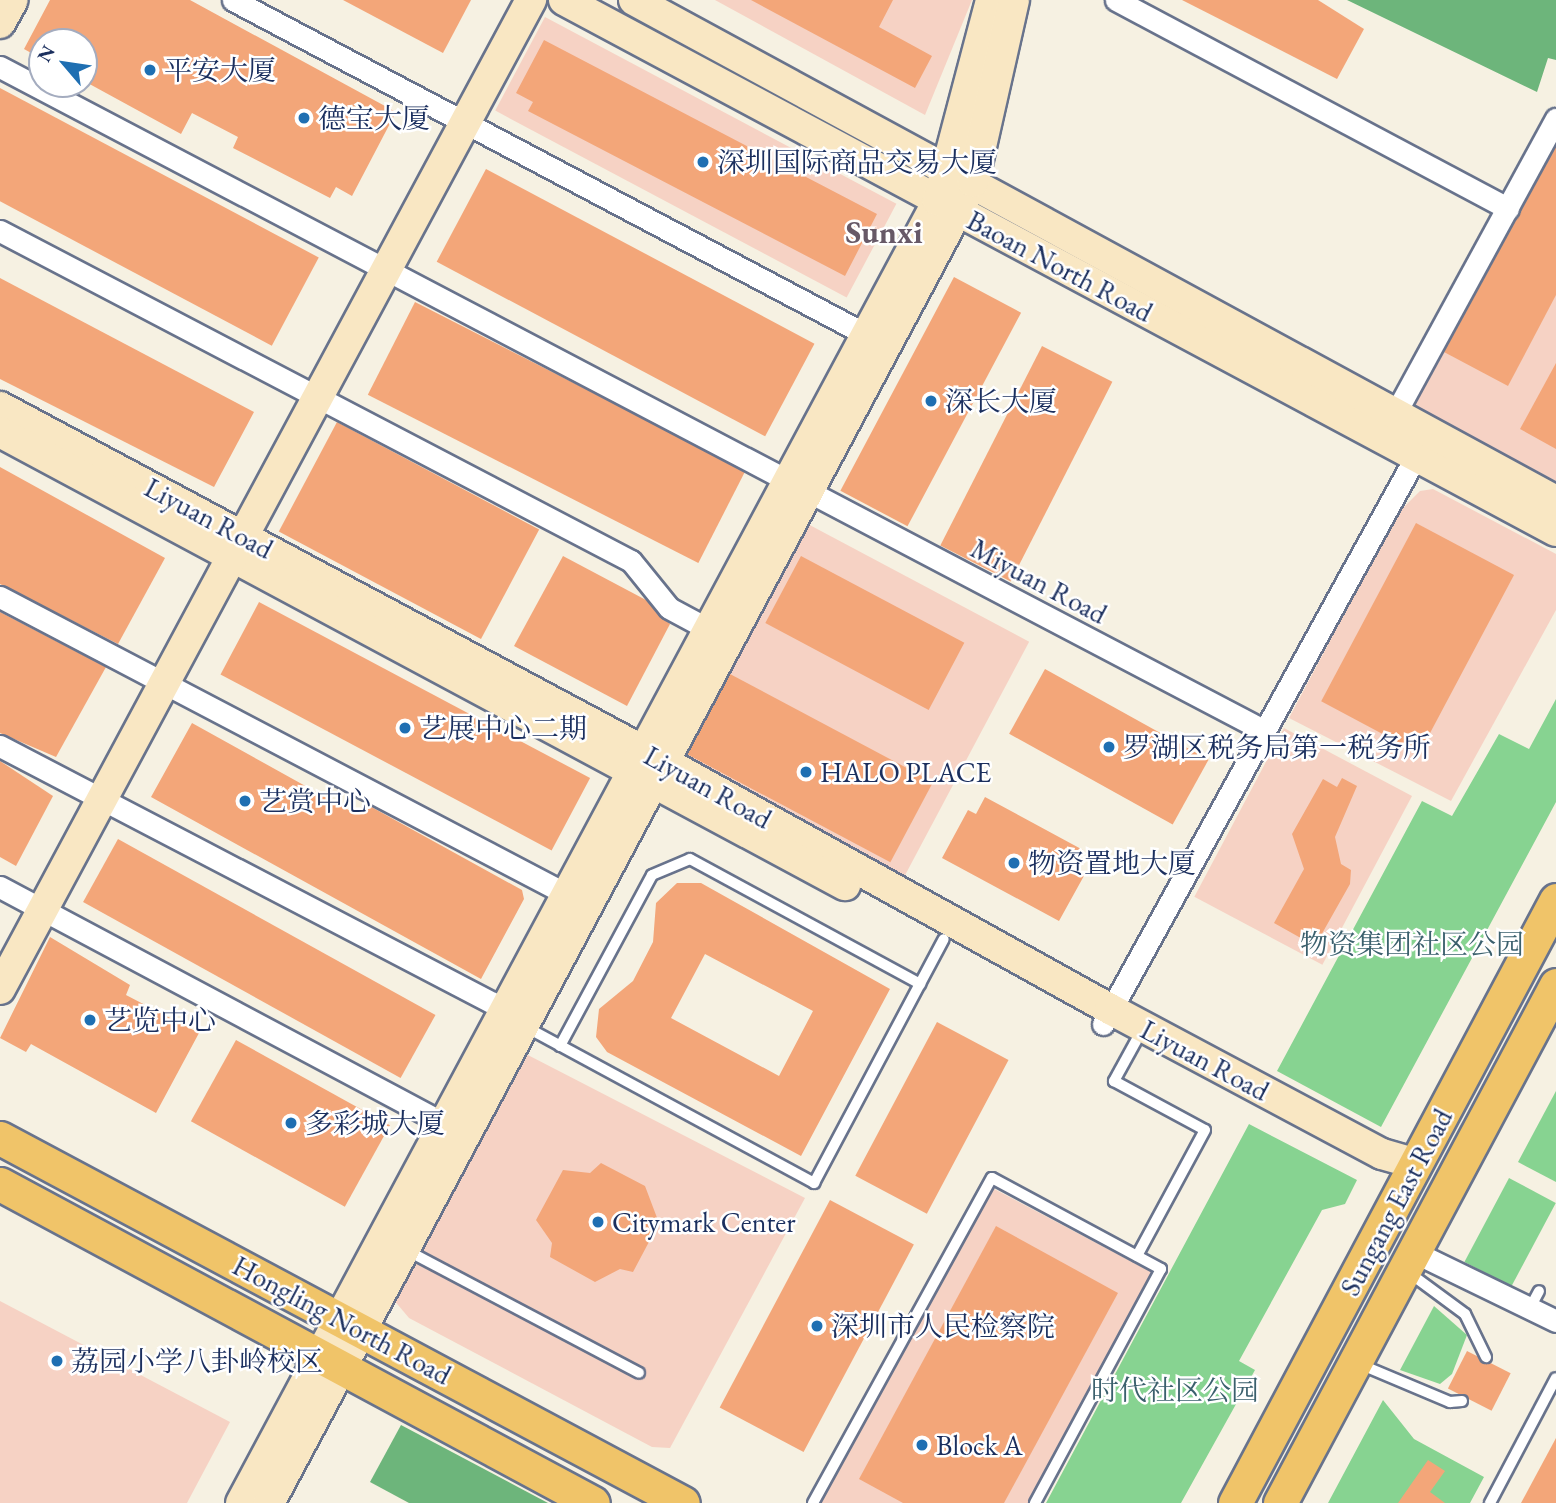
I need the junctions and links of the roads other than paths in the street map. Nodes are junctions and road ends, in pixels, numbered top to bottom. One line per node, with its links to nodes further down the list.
1 (13, 0): 9 (street)
2 (233, 0): 12 (street)
3 (531, 0): 12 (street)
4 (564, 0): 14 (street, Baoan North Road)
5 (634, 0): 13 (street, Baoan North Road)
6 (991, 0): 13 (street)
7 (1014, 0): 13 (street)
8 (1116, 0): 15 (street)
9 (0, 23)
10 (0, 67): 17 (street, Miyuan Road)
11 (1556, 119): 15 (street)
12 (466, 122): 17 (street); 18 (street)
13 (961, 175): 14 (street); 21 (street, Baoan North Road)
14 (948, 206): 18 (street); 23 (street, Baoan North Road); 24 (street)
15 (1508, 208): 21 (street)
16 (0, 231): 19 (street)
17 (387, 269): 19 (street); 24 (street, Miyuan Road)
18 (867, 335): 24 (street)
19 (318, 399): 27 (street); 29 (street)
20 (0, 407): 27 (street, Liyuan Road)
21 (1396, 412): 25 (street, Baoan North Road)
22 (0, 432): 27 (street, Liyuan Road)
23 (1416, 456): 26 (street, Baoan North Road); 31 (street)
24 (799, 487): 29 (street); 31 (street, Miyuan Road); 33 (street)
25 (1556, 501)
26 (1556, 531)
27 (238, 547): 30 (street); 33 (street, Liyuan Road)
28 (0, 597): 30 (street)
29 (709, 630): 33 (street)
30 (166, 682): 34 (street); 36 (street)
31 (1263, 730): 43 (street)
32 (0, 746): 34 (street)
33 (650, 767): 36 (street); 39 (street, Liyuan Road); 43 (street, Liyuan Road); 44 (street)
34 (103, 799): 38 (street); 44 (street)
35 (0, 887): 38 (street)
36 (568, 895): 44 (street)
37 (1556, 900): 49 (main road, Sungang East Road)
38 (43, 909): 42 (street); 47 (street)
39 (944, 939): 40 (lane); 43 (street, Liyuan Road)
40 (920, 984): 46 (lane); 46 (lane)
41 (1556, 985): 53 (main road, Sungang East Road)
42 (0, 989)
43 (1107, 1017): 45 (street, Liyuan Road); 49 (street, Liyuan Road)
44 (515, 1018): 46 (lane); 47 (street); 51 (street)
45 (1136, 1041): 49 (street, Liyuan Road); 52 (lane)
46 (560, 1046)
47 (445, 1124): 55 (street)
48 (0, 1138): 55 (main road, Hongling North Road)
49 (1409, 1178): 68 (main road, Sungang East Road)
50 (0, 1184): 57 (main road, Hongling North Road)
51 (405, 1249): 55 (street); 59 (lane)
52 (1137, 1256): 66 (lane); 67 (lane)
53 (1409, 1261): 54 (street); 56 (lane); 58 (main road, Sungang East Road)
54 (1556, 1321)
55 (351, 1325): 57 (street); 65 (main road, Hongling North Road)
56 (1486, 1357)
57 (331, 1362): 62 (street); 63 (street); 64 (main road, Hongling North Road)
58 (1355, 1362): 61 (lane); 69 (main road, Sungang East Road)
59 (639, 1373)
60 (1556, 1378): 70 (lane)
61 (1462, 1401)
62 (241, 1503)
63 (269, 1503)
64 (593, 1503)
65 (683, 1503)
66 (813, 1503)
67 (1035, 1503)
68 (1235, 1503)
69 (1280, 1503)
70 (1490, 1503)

